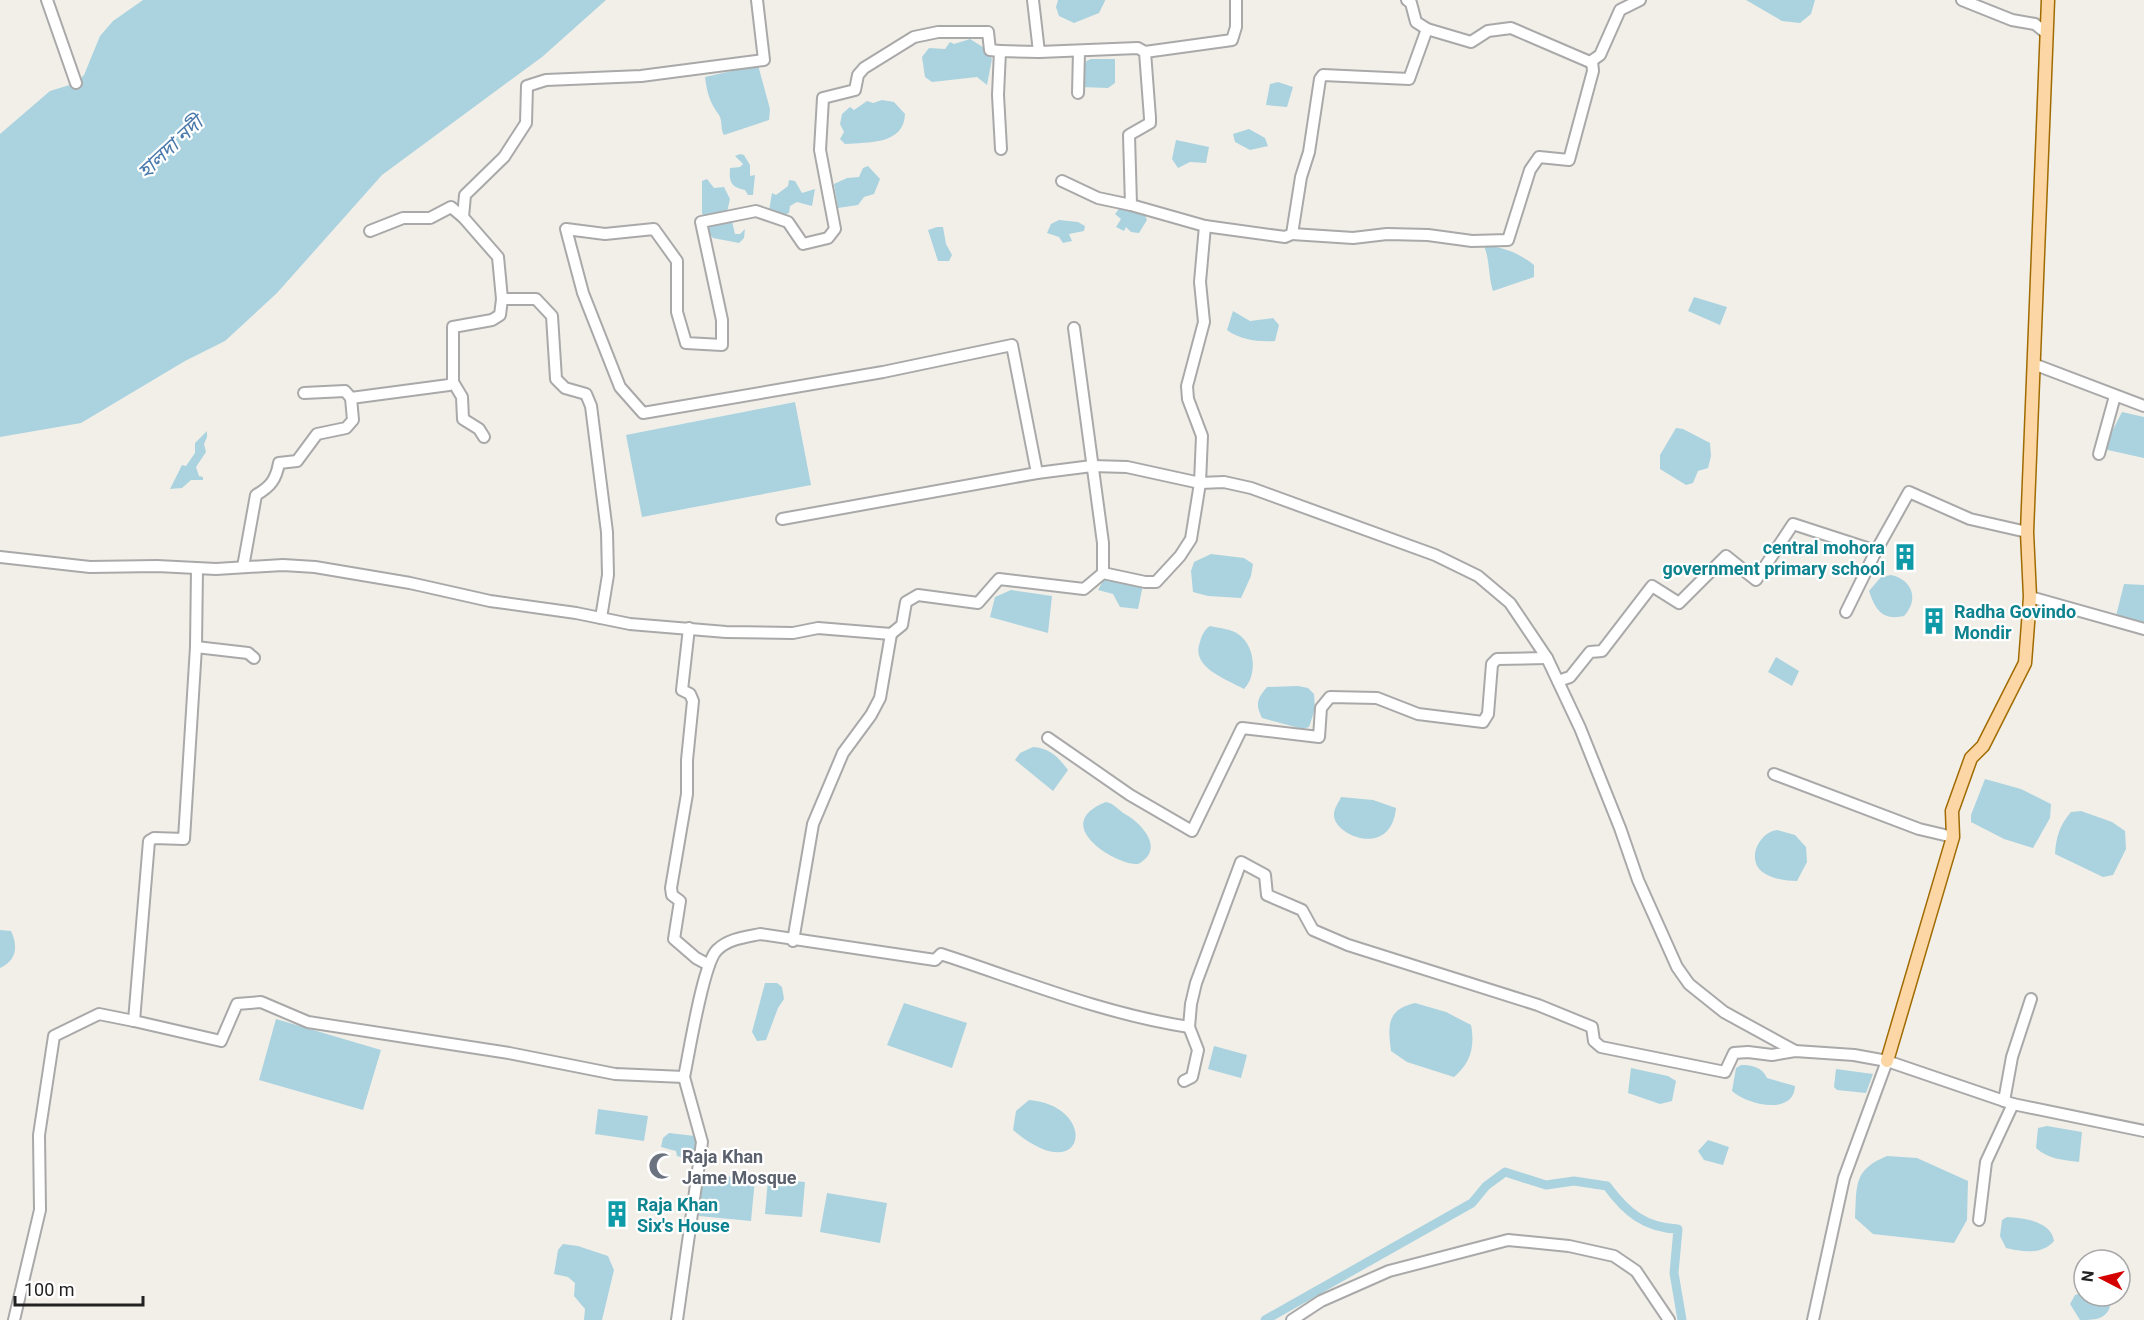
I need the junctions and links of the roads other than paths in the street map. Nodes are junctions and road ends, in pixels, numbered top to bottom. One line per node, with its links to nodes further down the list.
1 (47, 0): 16 (street)
2 (757, 0): 21 (street)
3 (1033, 0): 12 (street)
4 (1236, 0): 14 (street)
5 (1407, 0): 9 (street)
6 (1640, 0): 15 (street)
7 (2048, 0): 10 (main road)
8 (1968, 1): 10 (street)
9 (1428, 29): 15 (street); 24 (street)
10 (2046, 33): 27 (main road)
11 (1000, 51): 12 (street); 18 (street); 36 (street)
12 (1039, 52): 13 (street)
13 (1079, 52): 14 (street); 17 (street)
14 (1145, 52): 20 (street)
15 (1592, 62): 24 (street)
16 (76, 83)
17 (1078, 93)
18 (1001, 149)
19 (1062, 181): 20 (street)
20 (1131, 205): 22 (street)
21 (463, 217): 23 (street); 25 (street)
22 (1205, 225): 24 (street); 37 (street)
23 (370, 231)
24 (1292, 234)
25 (502, 299): 28 (street); 47 (street)
26 (1074, 328): 35 (street)
27 (2036, 365): 30 (street); 39 (main road)
28 (453, 382): 31 (street); 33 (street)
29 (304, 393): 31 (street)
30 (2115, 396): 32 (street); 34 (street)
31 (351, 398): 42 (street)
32 (2144, 406)
33 (484, 437)
34 (2098, 454)
35 (1092, 466): 36 (street); 37 (street); 44 (street)
36 (1037, 473): 38 (street)
37 (1200, 483): 44 (street); 53 (street)
38 (782, 519)
39 (2027, 532): 40 (street); 45 (main road)
40 (1876, 551): 46 (street); 54 (street)
41 (0, 557): 43 (street)
42 (243, 567): 43 (street); 47 (street)
43 (198, 569): 51 (street)
44 (1103, 573): 50 (street)
45 (2030, 597): 49 (street); 57 (main road)
46 (1846, 612)
47 (601, 618): 48 (street)
48 (689, 628): 50 (street); 59 (street)
49 (2144, 629)
50 (891, 634): 58 (street)
51 (196, 647): 52 (street); 61 (street)
52 (254, 658)
53 (1547, 658): 54 (street); 55 (street)
54 (1558, 681): 63 (street)
55 (1048, 738)
56 (1774, 774): 57 (street)
57 (1953, 837): 64 (main road)
58 (793, 941): 59 (street); 62 (street)
59 (709, 964): 65 (street)
60 (2031, 999): 67 (street)
61 (134, 1021): 65 (street); 70 (street)
62 (1190, 1027): 63 (street); 66 (street)
63 (1795, 1051): 64 (street)
64 (1887, 1061): 67 (street); 74 (street)
65 (684, 1077): 71 (street)
66 (1184, 1081)
67 (2008, 1102): 68 (street); 69 (street)
68 (2144, 1131)
69 (1979, 1220)
70 (14, 1320)
71 (677, 1320)
72 (1292, 1320): 73 (street)
73 (1669, 1320)
74 (1813, 1320)

